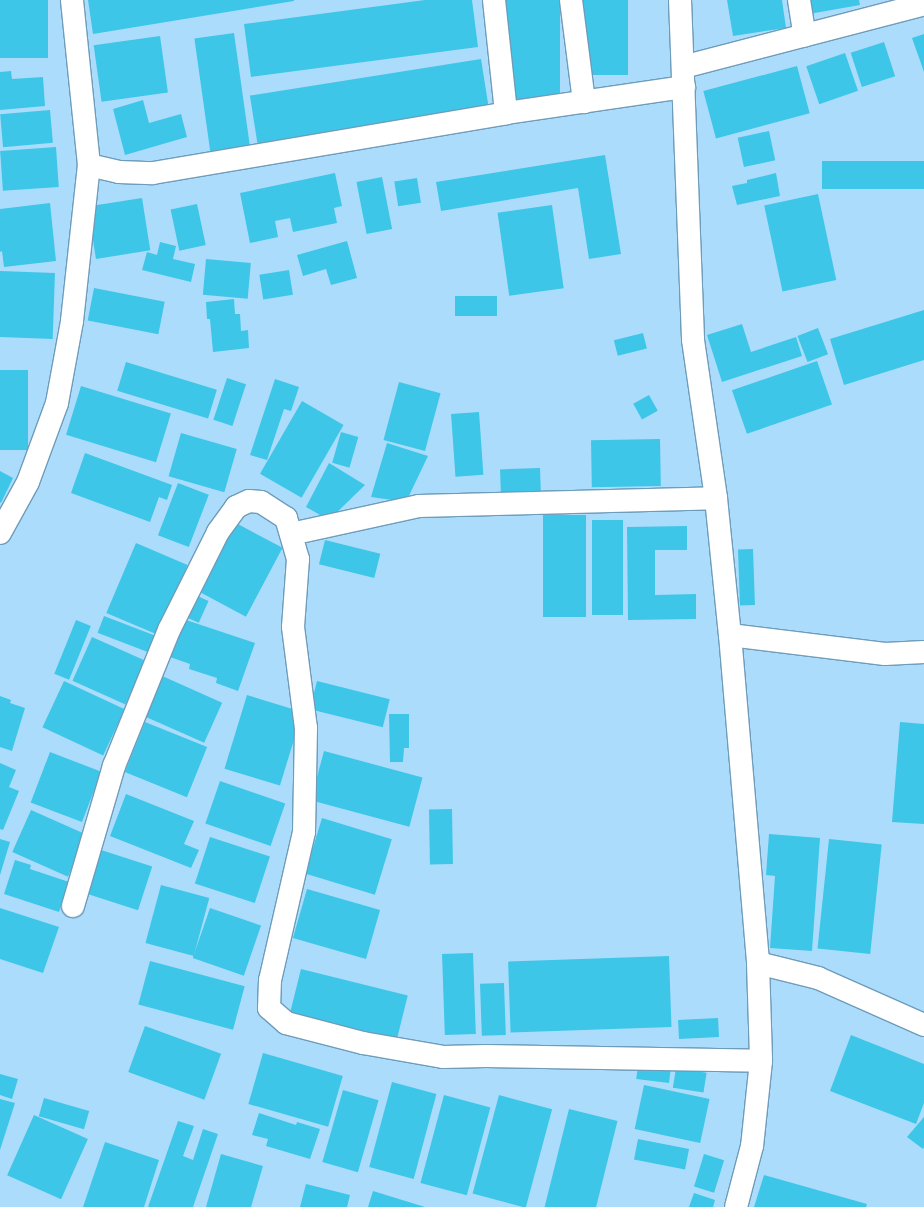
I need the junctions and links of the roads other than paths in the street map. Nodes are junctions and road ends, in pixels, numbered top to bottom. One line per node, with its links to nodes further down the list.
1 (72, 0): 12 (street)
2 (494, 0): 11 (street)
3 (570, 0): 10 (street)
4 (680, 0): 9 (street)
5 (799, 0): 8 (street)
6 (924, 4): 7 (street)
7 (871, 9): 8 (street)
8 (805, 36): 9 (street)
9 (683, 77): 10 (street); 13 (street)
10 (584, 102): 11 (street)
11 (506, 113): 12 (street)
12 (89, 165): 14 (street)
13 (716, 498): 15 (street); 16 (street)
14 (0, 533)
15 (291, 534): 18 (street); 21 (street)
16 (730, 635): 17 (street); 19 (street)
17 (924, 652)
18 (73, 906)
19 (758, 963): 20 (street); 21 (street)
20 (924, 1025)
21 (761, 1061): 22 (street)
22 (736, 1207)

